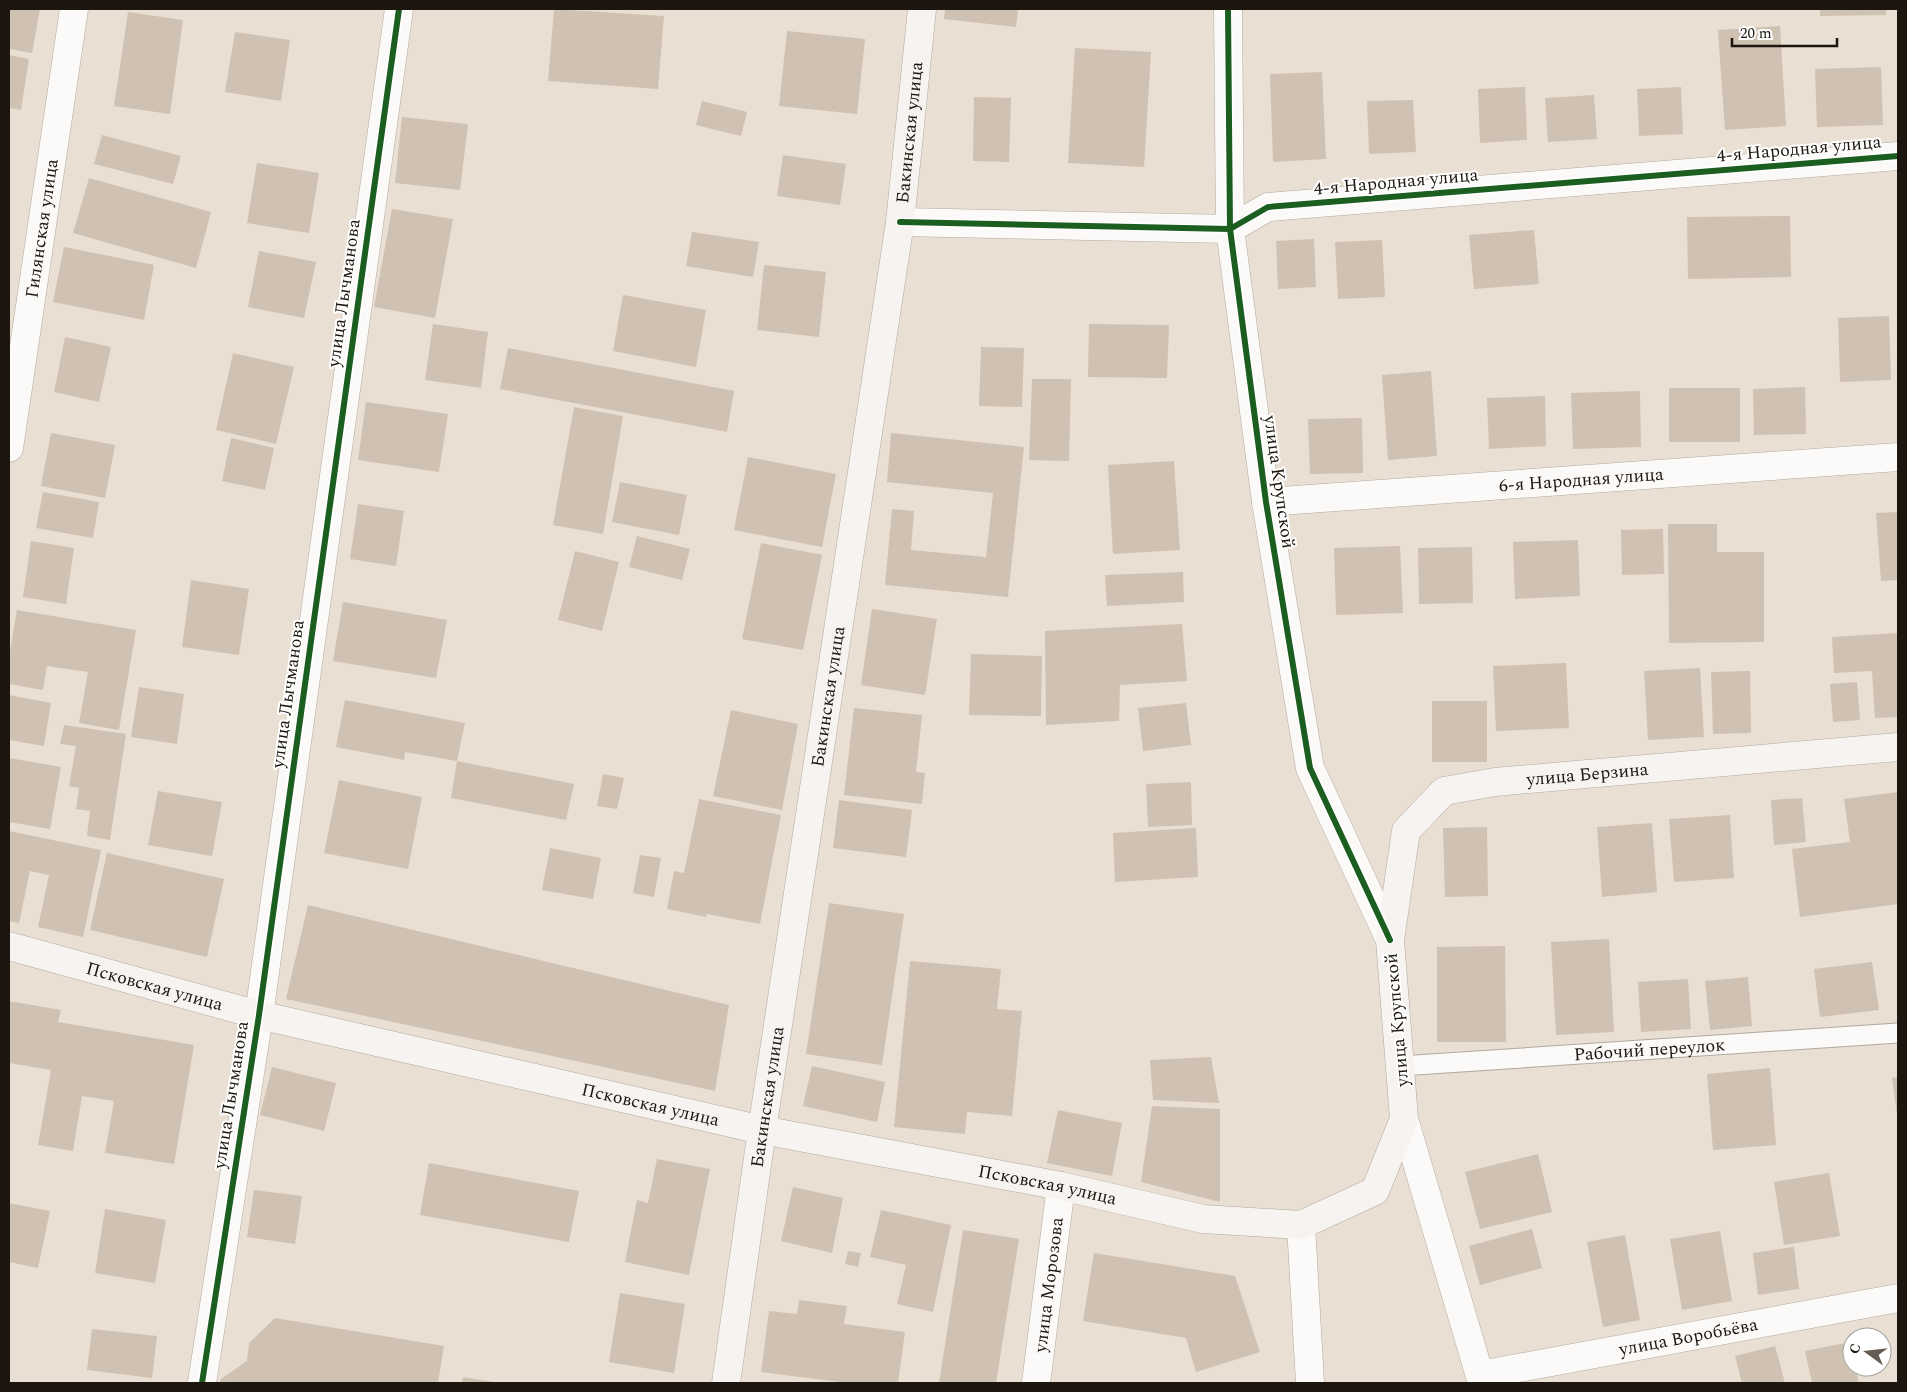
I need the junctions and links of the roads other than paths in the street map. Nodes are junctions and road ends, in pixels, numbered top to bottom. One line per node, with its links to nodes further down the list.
1 (74, 9): 8 (street, Гилянская улица)
2 (399, 9): 14 (street, улица Лычманова)
3 (922, 9): 6 (main road, Бакинская улица)
4 (1228, 9): 7 (street, улица Крупской)
5 (1898, 156): 7 (street, 4-я Народная улица)
6 (900, 222): 7 (street); 18 (main road, Бакинская улица)
7 (1230, 229): 10 (street, улица Крупской)
8 (9, 448)
9 (1898, 457): 10 (street, 6-я Народная улица)
10 (1266, 502): 12 (street, улица Крупской)
11 (1898, 748): 12 (main road, улица Берзина)
12 (1390, 940): 16 (main road, улица Крупской)
13 (9, 946): 14 (main road, Псковская улица)
14 (259, 1015): 18 (main road, Псковская улица); 23 (street, улица Лычманова)
15 (1898, 1034): 16 (lane, Рабочий переулок)
16 (1400, 1066): 17 (main road, улица Крупской)
17 (1404, 1119): 20 (main road); 22 (street, улица Крупской)
18 (762, 1130): 19 (main road, Псковская улица); 24 (main road, Бакинская улица)
19 (1062, 1186): 20 (main road, Псковская улица); 25 (street, улица Морозова)
20 (1301, 1225): 26 (street)
21 (1898, 1298): 22 (street, улица Воробьёва)
22 (1481, 1379)
23 (202, 1383)
24 (726, 1383)
25 (1036, 1383)
26 (1310, 1383)

